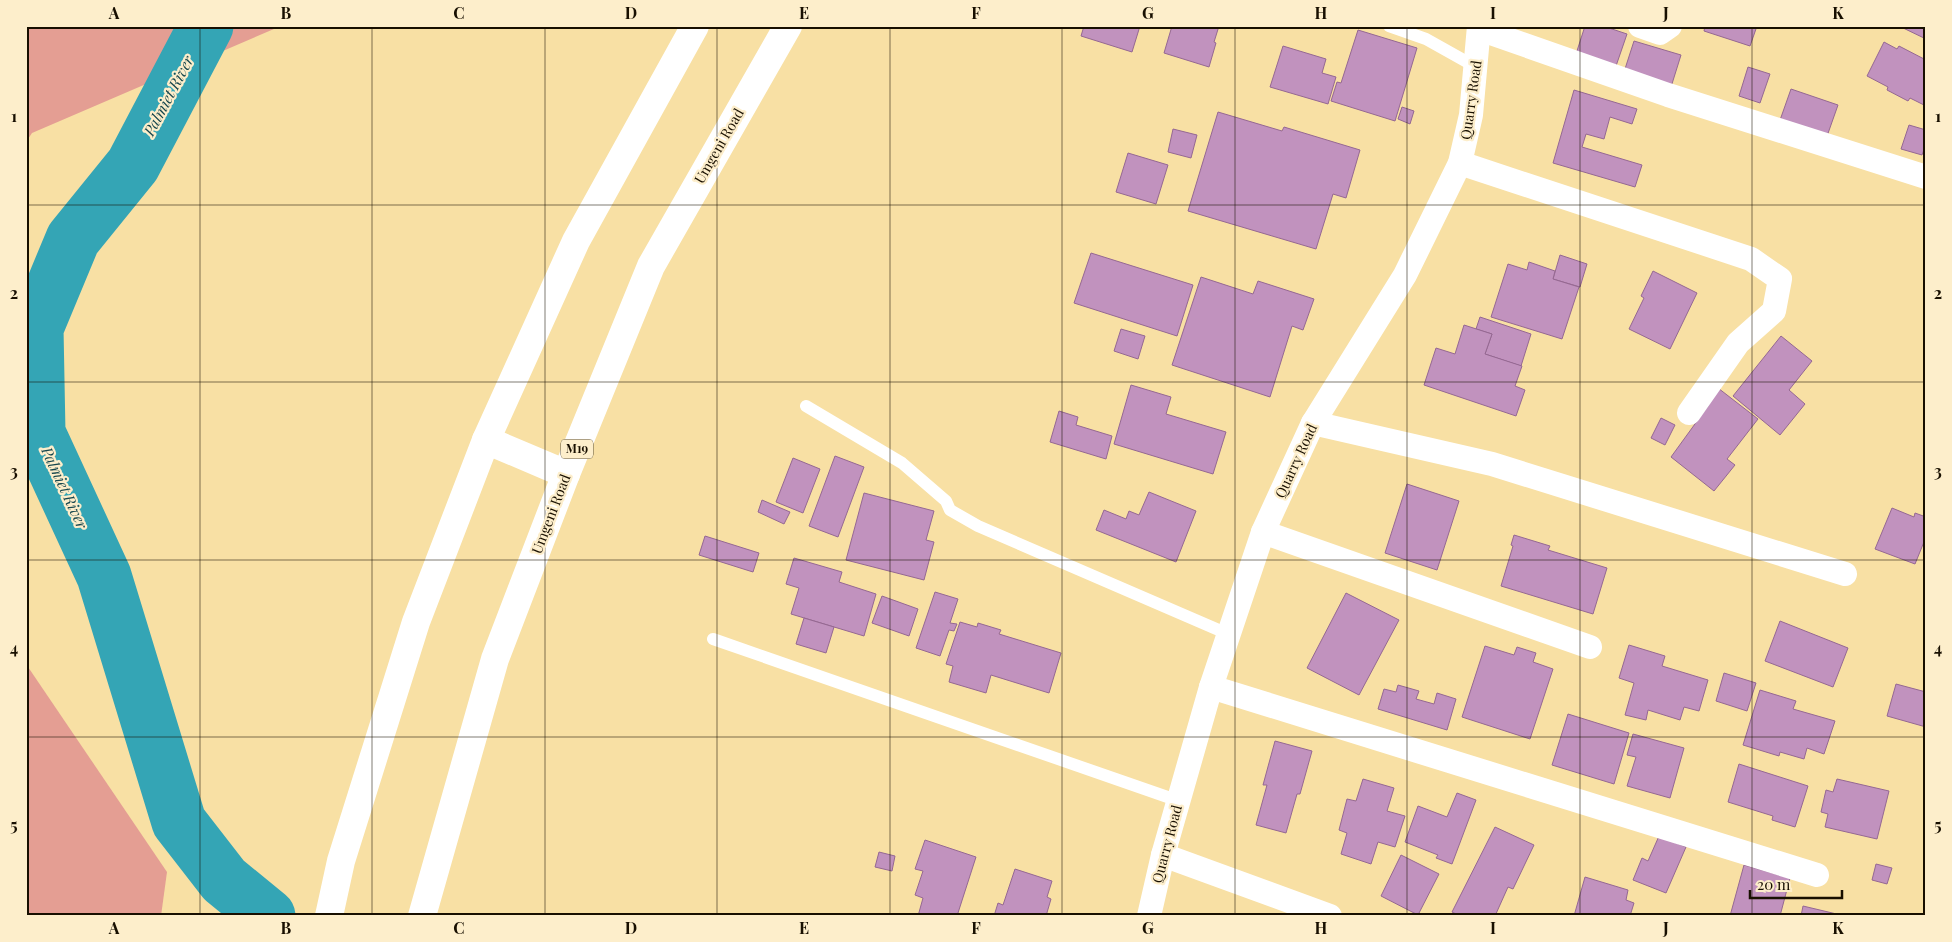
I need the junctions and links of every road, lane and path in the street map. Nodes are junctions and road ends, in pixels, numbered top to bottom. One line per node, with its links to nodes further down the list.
1 (695, 26): 13 (highway)
2 (788, 26): 14 (highway, Umgeni Road / M19)
3 (1389, 26): 7 (lane)
4 (1640, 26): 5 (street)
5 (1670, 26)
6 (1479, 28): 7 (street, Quarry Road); 9 (street)
7 (1476, 67): 8 (street, Quarry Road)
8 (1460, 164): 11 (street); 12 (street, Quarry Road)
9 (1926, 177)
10 (806, 406): 17 (lane)
11 (1689, 413)
12 (1313, 423): 15 (street, Quarry Road); 16 (street)
13 (486, 440): 14 (highway); 25 (highway)
14 (566, 474): 24 (highway, Umgeni Road / M19)
15 (1263, 532): 17 (street, Quarry Road); 19 (street)
16 (1845, 574)
17 (1228, 634): 20 (street, Quarry Road)
18 (713, 639): 21 (lane)
19 (1590, 647)
20 (1211, 687): 21 (street, Quarry Road); 23 (street)
21 (1179, 801): 22 (street, Quarry Road)
22 (1163, 855): 26 (street, Quarry Road); 27 (street)
23 (1817, 875)
24 (424, 906)
25 (329, 916)
26 (1149, 916)
27 (1330, 916)

